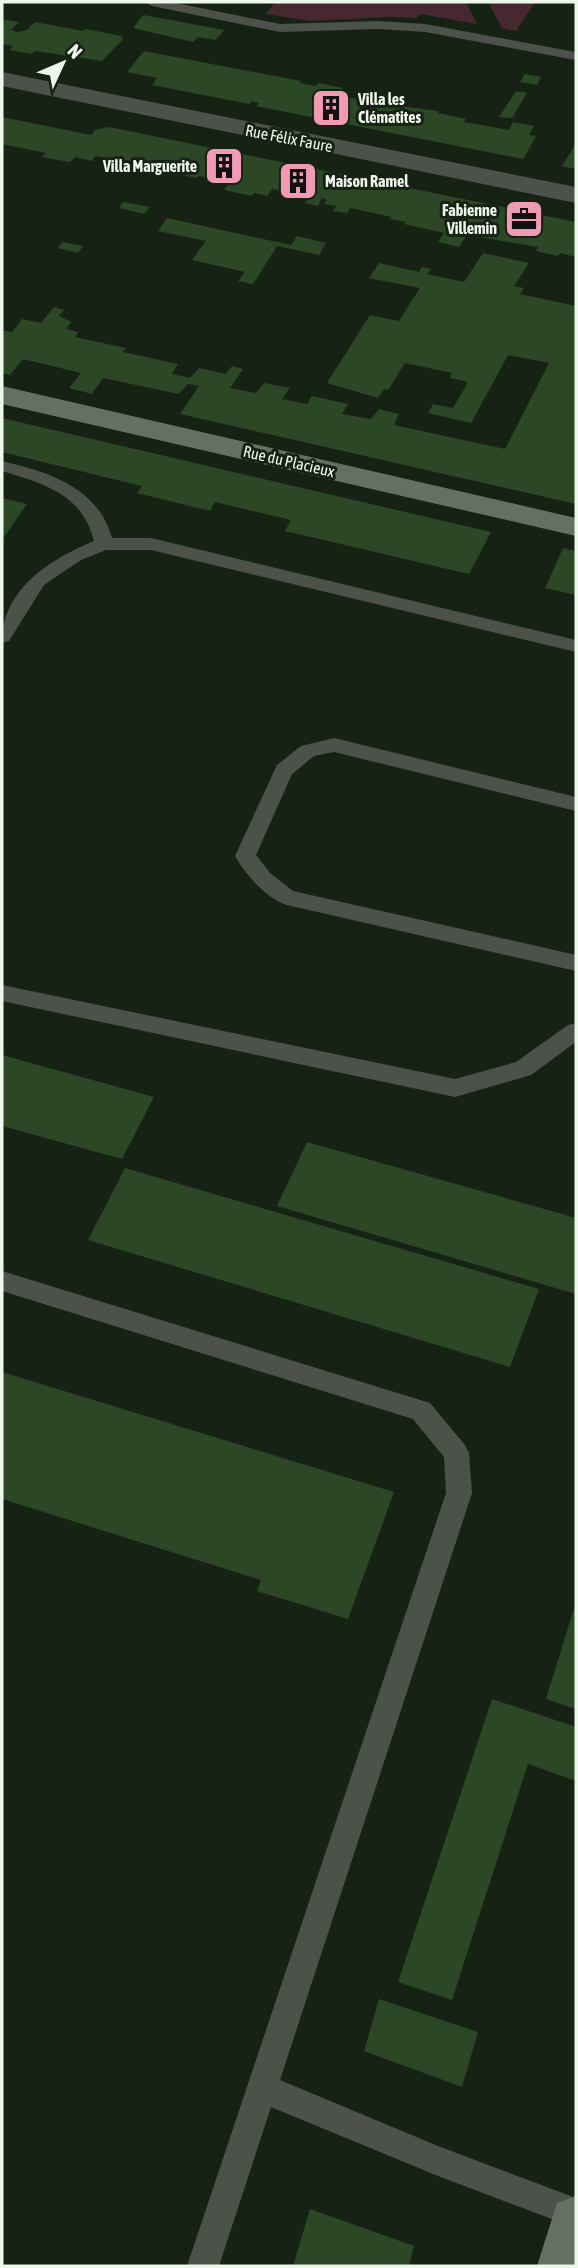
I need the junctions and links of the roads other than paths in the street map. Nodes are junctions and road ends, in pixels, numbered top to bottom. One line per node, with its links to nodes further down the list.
1 (152, 2): 2 (lane)
2 (177, 6): 3 (lane)
3 (576, 56)
4 (2, 79): 5 (street, Rue Félix Faure)
5 (576, 195)
6 (2, 395): 8 (street, Rue du Placieux)
7 (2, 466): 9 (lane)
8 (576, 527)
9 (104, 544): 10 (lane); 11 (lane)
10 (2, 637)
11 (576, 646)
12 (576, 804): 13 (lane)
13 (576, 963)
14 (2, 993): 15 (lane)
15 (576, 1031)
16 (2, 1281): 17 (lane)
17 (262, 2088): 18 (lane); 20 (lane)
18 (576, 2213)
19 (576, 2221): 21 (street)
20 (203, 2266)
21 (564, 2266)

